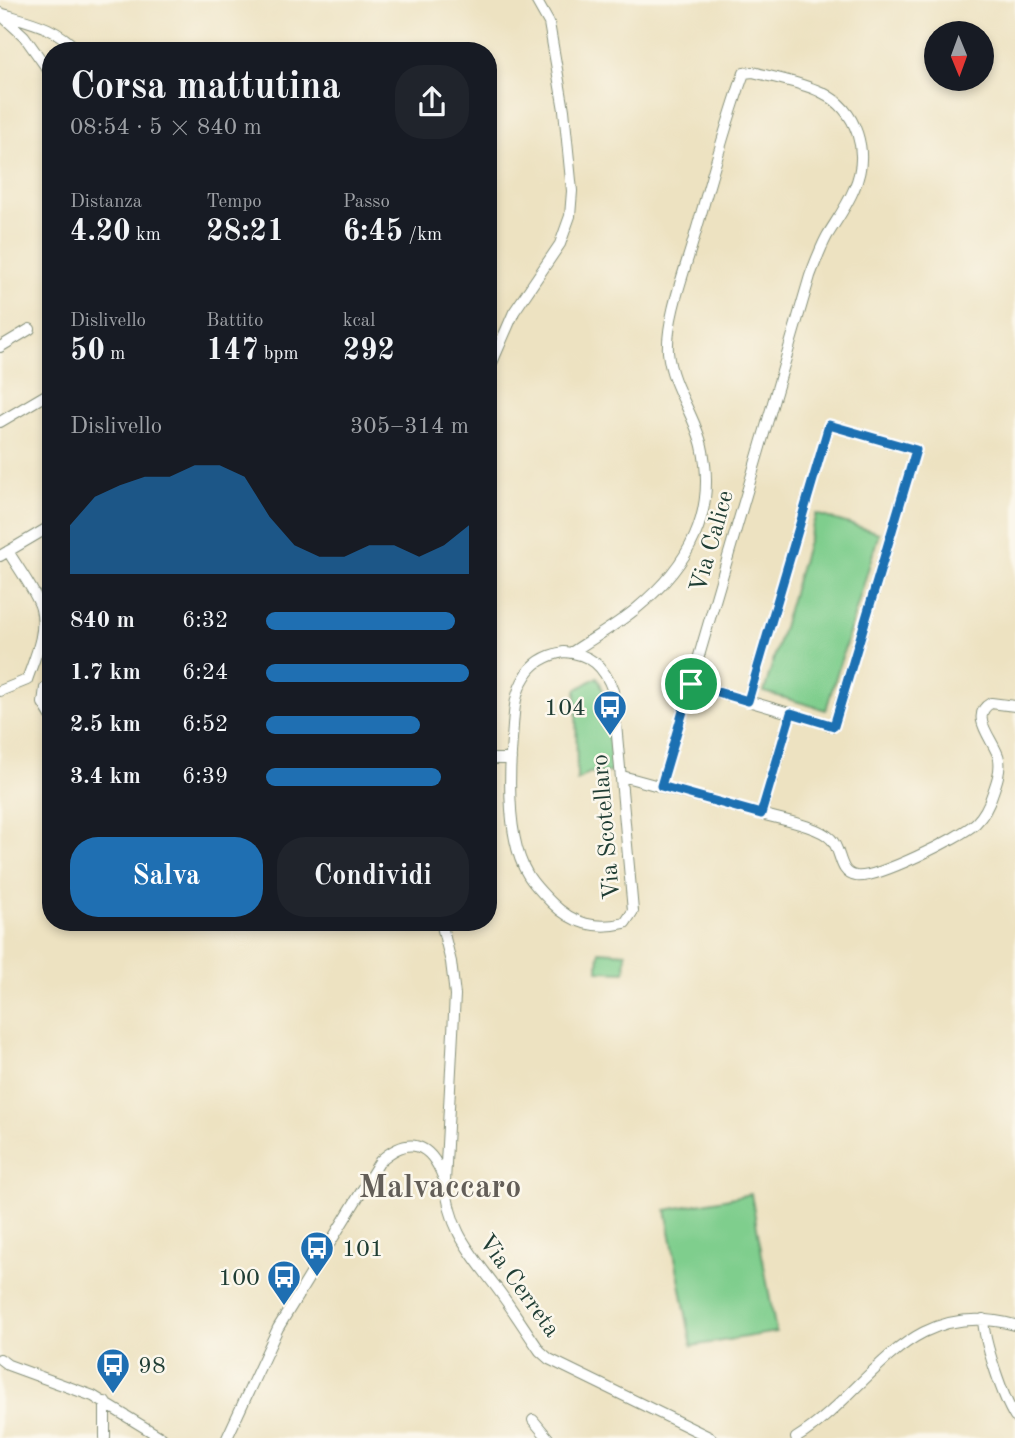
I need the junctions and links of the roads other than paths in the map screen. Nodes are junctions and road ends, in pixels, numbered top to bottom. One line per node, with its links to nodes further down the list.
1 (536, 0): 7 (street)
2 (0, 13): 3 (street); 4 (street)
3 (70, 42)
4 (42, 61)
5 (30, 329): 6 (street)
6 (0, 347)
7 (497, 351)
8 (42, 397): 9 (street)
9 (0, 422)
10 (42, 531): 11 (street)
11 (4, 553): 13 (street)
12 (572, 653): 14 (street, Via Calice); 21 (street, Via Scotellaro); 22 (street, Via Scotellaro)
13 (27, 680): 15 (street); 16 (street)
14 (691, 684): 17 (street); 23 (street, Via Calice)
15 (42, 685)
16 (0, 691)
17 (748, 701): 19 (street); 19 (street)
18 (1015, 706): 24 (street)
19 (791, 713): 24 (street)
20 (497, 759): 21 (street)
21 (511, 759): 22 (street, Via Scotellaro)
22 (622, 776): 23 (street)
23 (661, 786): 24 (street)
24 (761, 814)
25 (443, 931): 26 (street)
26 (445, 1182): 35 (street); 37 (street, Via Cerreta)
27 (984, 1320): 28 (street); 31 (street); 38 (street)
28 (1015, 1325)
29 (0, 1359): 30 (street)
30 (105, 1402): 33 (street); 34 (street)
31 (1015, 1417)
32 (533, 1420): 36 (street)
33 (105, 1438)
34 (162, 1438)
35 (227, 1438)
36 (548, 1438)
37 (711, 1438)
38 (796, 1438)

